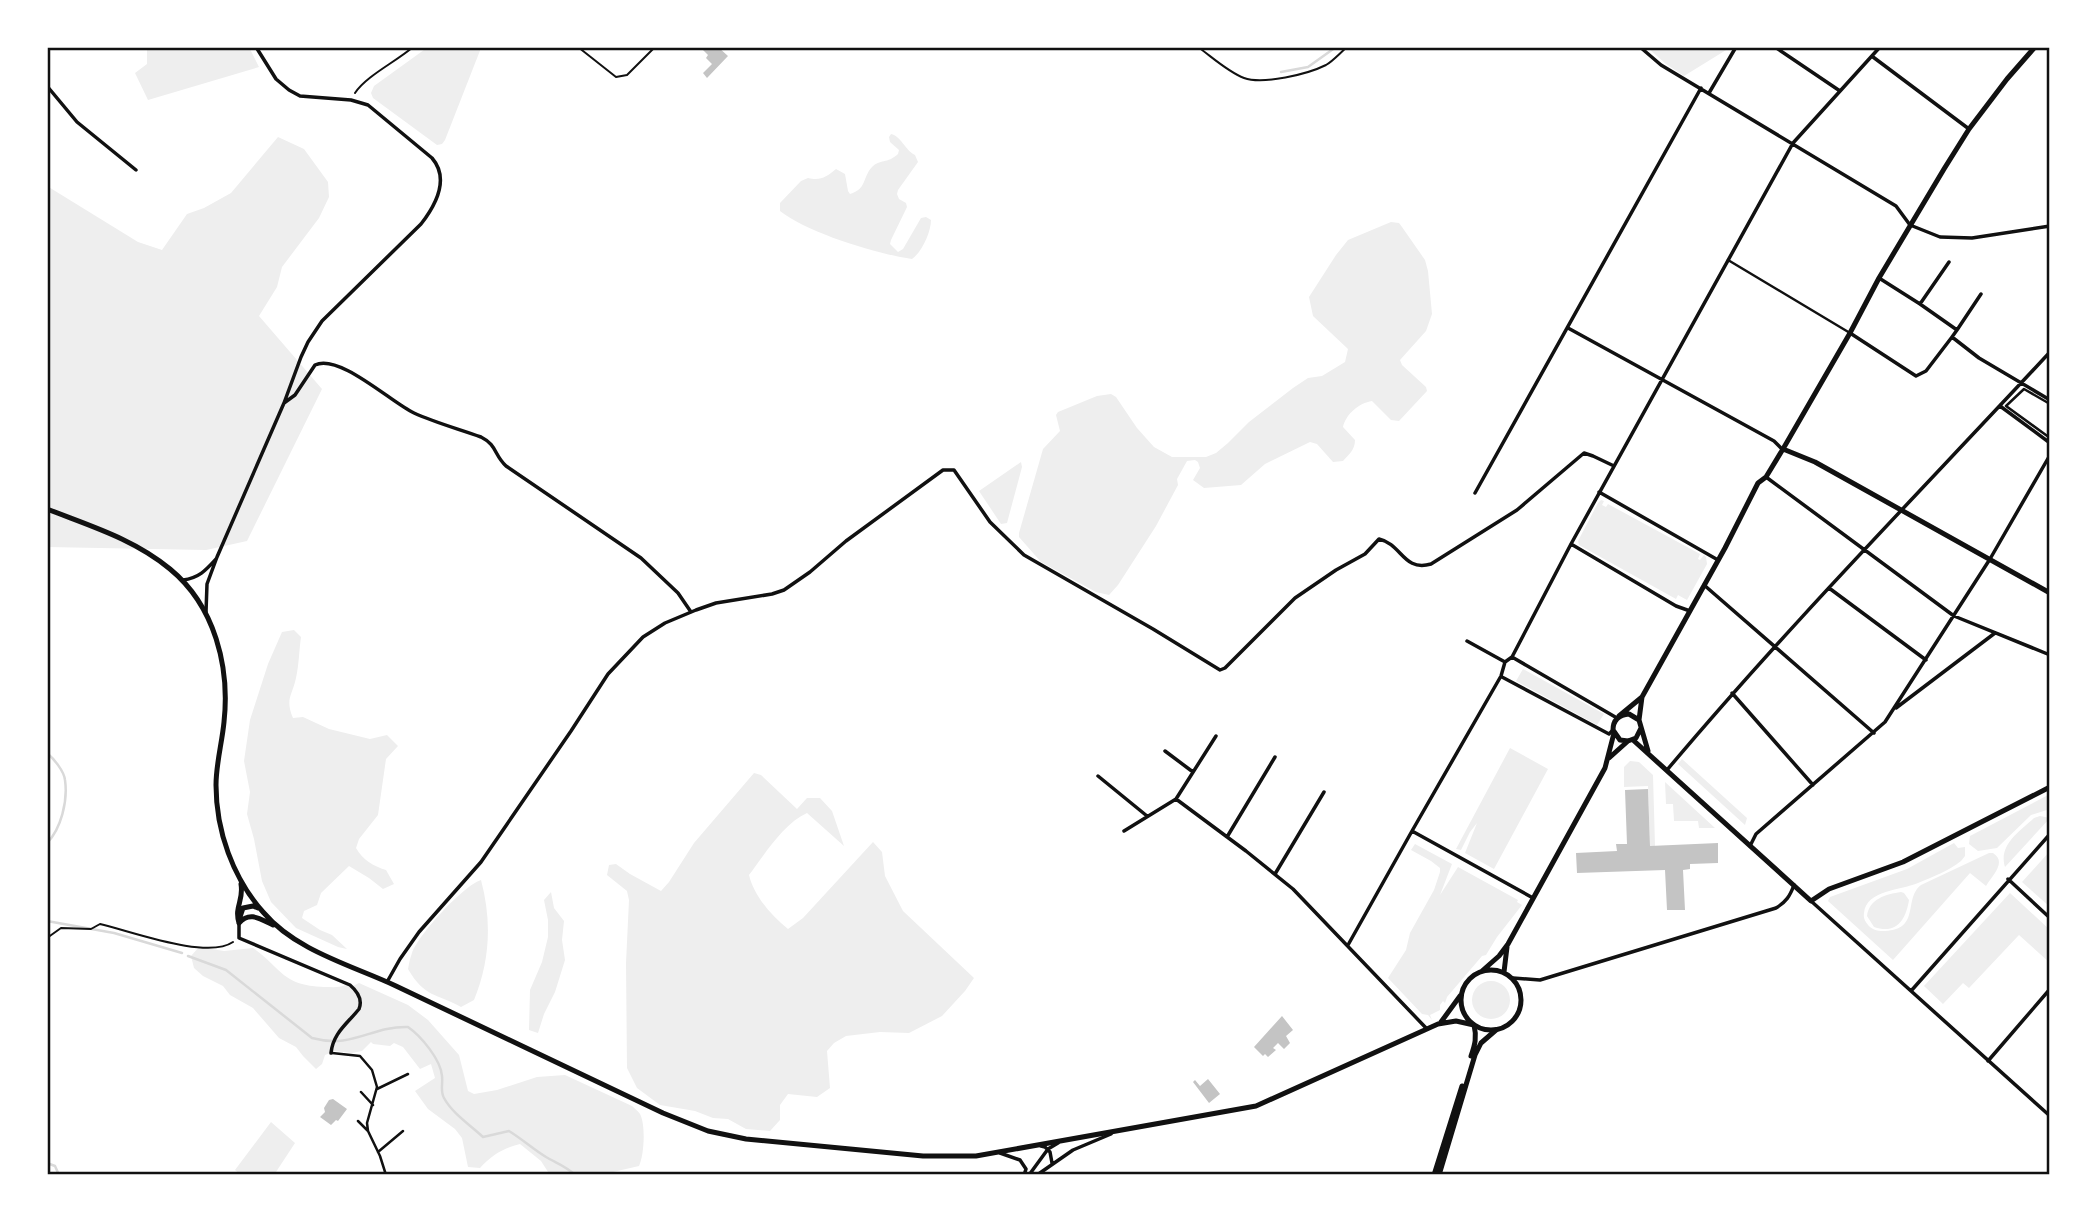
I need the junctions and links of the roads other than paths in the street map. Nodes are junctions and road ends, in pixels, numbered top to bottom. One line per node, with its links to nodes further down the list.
1 (256, 47): 30 (street)
2 (1640, 47): 9 (street)
3 (1736, 47): 11 (street)
4 (1775, 47): 10 (street)
5 (1880, 47): 7 (street)
6 (2032, 48): 12 (street)
7 (1872, 56): 10 (street); 12 (street)
8 (47, 86): 14 (street)
9 (1701, 88): 11 (street); 22 (street)
10 (1840, 91): 13 (street)
11 (1709, 93): 13 (street)
12 (1969, 129): 15 (street)
13 (1793, 142): 15 (street); 17 (street)
14 (136, 170)
15 (1910, 225): 16 (street); 19 (street)
16 (2050, 226)
17 (1728, 260): 24 (street); 27 (street)
18 (1949, 262): 21 (street)
19 (1879, 278): 21 (street); 24 (street)
20 (1981, 294): 23 (street)
21 (1920, 304): 23 (street)
22 (1568, 328): 27 (street); 38 (street)
23 (1957, 331): 25 (street)
24 (1850, 333): 25 (street); 33 (street)
25 (1952, 337): 28 (street)
26 (2050, 352): 28 (street)
27 (1662, 380): 33 (street); 35 (street)
28 (2021, 383): 29 (street); 31 (street)
29 (2050, 402): 32 (street)
30 (284, 403): 43 (street); 51 (street)
31 (2000, 406): 32 (street); 40 (street)
32 (2050, 441)
33 (1783, 449): 36 (street); 40 (street)
34 (2050, 455): 44 (street)
35 (1614, 466): 37 (street); 51 (street)
36 (1766, 477): 42 (street); 45 (street)
37 (1599, 492): 41 (street); 45 (street)
38 (1475, 493)
39 (47, 509): 46 (street)
40 (1901, 509): 42 (street); 44 (street)
41 (1571, 544): 50 (street); 58 (street)
42 (1863, 550): 48 (street); 53 (street)
43 (217, 557): 46 (street); 52 (street)
44 (1990, 559): 49 (street); 53 (street)
45 (1718, 560): 47 (street)
46 (180, 580): 52 (street)
47 (1704, 584): 50 (street); 56 (street)
48 (1829, 587): 56 (street); 59 (street)
49 (2050, 593)
50 (1690, 611): 63 (street)
51 (691, 612): 107 (street)
52 (206, 614): 89 (street)
53 (1954, 616): 54 (street); 59 (street)
54 (1995, 633): 57 (street); 64 (street)
55 (1467, 641): 60 (street)
56 (1775, 646): 62 (street); 69 (street)
57 (2050, 655)
58 (1512, 657): 60 (street); 65 (street)
59 (1926, 660): 64 (street)
60 (1505, 662): 61 (street)
61 (1502, 676): 68 (street); 85 (street)
62 (1732, 693): 76 (street); 79 (street)
63 (1642, 696): 65 (street); 66 (street)
64 (1892, 712): 69 (street)
65 (1618, 717): 66 (street); 68 (street)
66 (1639, 720): 67 (street)
67 (1641, 728): 71 (street); 73 (street)
68 (1614, 732): 71 (street); 75 (street)
69 (1874, 733): 79 (street)
70 (1216, 736): 77 (street)
71 (1630, 741): 73 (street); 75 (street)
72 (1165, 751): 77 (street)
73 (1650, 754): 76 (street)
74 (1275, 757): 87 (street)
75 (1609, 758): 94 (street)
76 (1667, 770): 88 (street)
77 (1193, 772): 82 (street)
78 (1098, 776): 83 (street)
79 (1813, 785): 88 (street)
80 (2050, 787): 95 (street)
81 (1324, 792): 90 (street)
82 (1176, 799): 83 (street); 87 (street)
83 (1147, 816): 84 (street)
84 (1124, 831)
85 (1412, 831): 94 (street); 103 (street)
86 (2050, 834): 91 (street)
87 (1227, 837): 90 (street)
88 (1750, 846): 92 (street)
89 (237, 872): 93 (street); 100 (street)
90 (1275, 874): 103 (street)
91 (2008, 879): 98 (street); 109 (street)
92 (1794, 885): 95 (street); 106 (street)
93 (251, 896): 96 (street); 99 (street)
94 (1533, 898): 102 (street)
95 (1811, 901): 109 (street)
96 (253, 906): 97 (street); 99 (street); 100 (street)
97 (250, 916): 100 (street); 101 (street)
98 (2050, 918)
99 (270, 919): 101 (street)
100 (239, 923): 115 (street)
101 (286, 932): 107 (street)
102 (1508, 944): 104 (street); 105 (street)
103 (1348, 945): 113 (street)
104 (1482, 971): 105 (street); 110 (street)
105 (1504, 972): 106 (street)
106 (1513, 978): 114 (street)
107 (387, 982): 130 (street)
108 (2050, 989): 116 (street)
109 (1911, 991): 116 (street)
110 (1461, 995): 111 (street); 112 (street)
111 (1438, 1024): 112 (street); 113 (street)
112 (1474, 1025): 114 (street); 135 (street)
113 (1427, 1029): 123 (street)
114 (1496, 1030): 135 (street)
115 (331, 1053): 119 (street)
116 (1988, 1061): 121 (street)
117 (408, 1074): 119 (street)
118 (369, 1088): 120 (street)
119 (377, 1088): 120 (street)
120 (373, 1105): 124 (street)
121 (2050, 1116)
122 (358, 1121): 124 (street)
123 (1119, 1130): 126 (street); 131 (street)
124 (368, 1131): 129 (street)
125 (403, 1131): 129 (street)
126 (1066, 1139): 127 (street); 128 (street)
127 (1032, 1145): 128 (street); 130 (street)
128 (1048, 1149): 131 (street); 133 (street)
129 (378, 1152): 132 (street)
130 (995, 1152): 133 (street)
131 (1052, 1163): 134 (street)
132 (386, 1175)
133 (1026, 1175)
134 (1037, 1175)
135 (1436, 1175)

